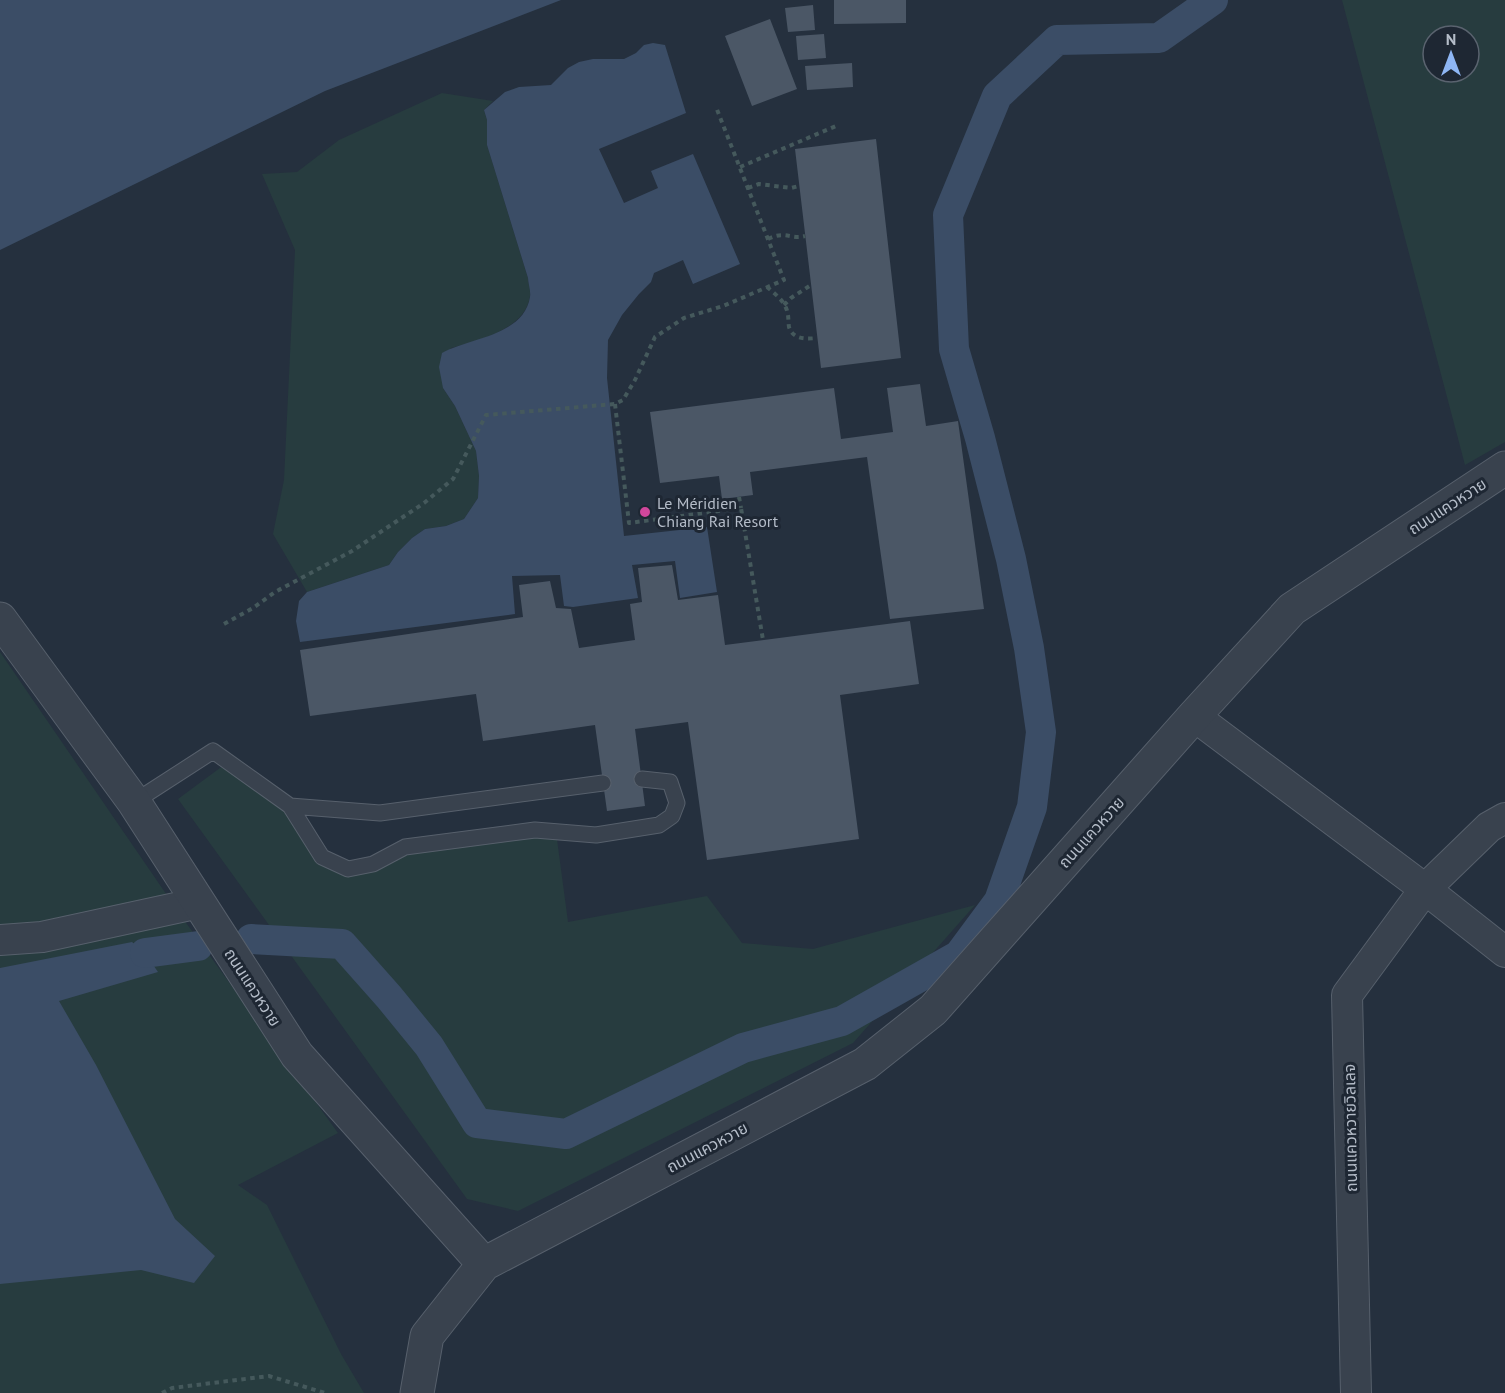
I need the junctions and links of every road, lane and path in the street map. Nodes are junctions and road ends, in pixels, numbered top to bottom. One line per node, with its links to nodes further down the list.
1 (716, 107): 3 (path)
2 (836, 126): 3 (path)
3 (740, 167): 5 (path)
4 (799, 186): 5 (path)
5 (748, 188): 7 (path)
6 (806, 236): 7 (path)
7 (768, 239): 9 (path)
8 (811, 285): 10 (path)
9 (767, 287): 10 (path); 12 (path)
10 (784, 305): 11 (path)
11 (817, 338)
12 (615, 404): 15 (path); 17 (path)
13 (1505, 468): 19 (street, ถนนแควหวาย)
14 (739, 497): 15 (path)
15 (741, 507): 18 (path)
16 (0, 619): 22 (street, ถนนแควหวาย)
17 (224, 624)
18 (763, 640)
19 (1194, 716): 25 (street); 29 (street, ถนนแควหวาย)
20 (642, 778): 23 (lane)
21 (603, 783): 23 (lane)
22 (134, 802): 23 (lane); 26 (street, ถนนแควหวาย)
23 (290, 806)
24 (1505, 818): 25 (street, ถนนแควหวายวิลเลจ)
25 (1425, 889): 28 (street); 33 (street, ถนนแควหวายวิลเลจ)
26 (199, 903): 27 (street); 29 (street, ถนนแควหวาย)
27 (0, 940)
28 (1505, 952)
29 (484, 1264): 32 (street)
30 (162, 1393): 31 (path)
31 (325, 1393)
32 (417, 1393)
33 (1356, 1393)

